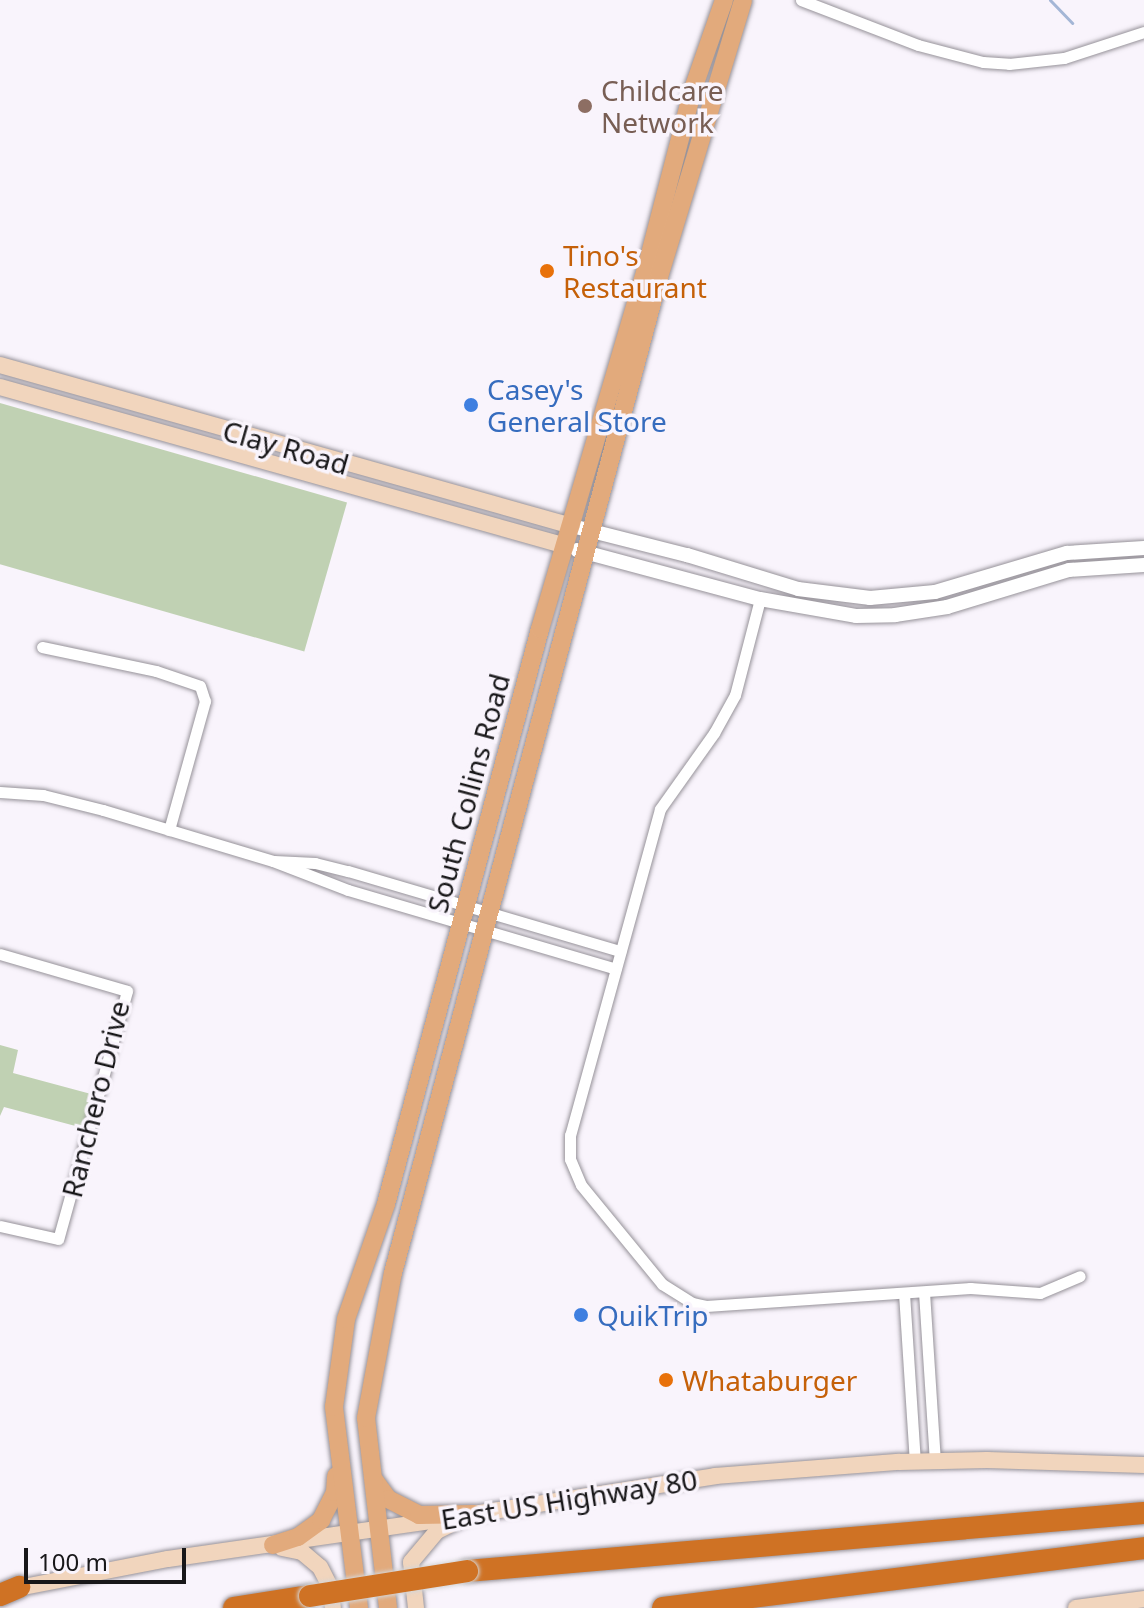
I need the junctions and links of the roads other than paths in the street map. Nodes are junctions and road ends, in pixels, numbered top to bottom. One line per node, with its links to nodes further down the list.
1 (724, 0): 5 (main road, South Collins Road)
2 (743, 0): 5 (main road, South Collins Road)
3 (801, 0): 4 (street)
4 (1144, 32)
5 (650, 284): 8 (main road, South Collins Road); 9 (main road, South Collins Road)
6 (0, 365): 8 (main road, Clay Road)
7 (0, 387): 10 (main road, Clay Road)
8 (572, 526): 9 (street); 10 (main road, South Collins Road)
9 (592, 531): 12 (main road, South Collins Road); 15 (street)
10 (566, 546): 12 (street); 24 (main road, South Collins Road)
11 (1144, 548): 14 (street)
12 (586, 552): 17 (street); 25 (main road, South Collins Road)
13 (1144, 565): 16 (street)
14 (993, 575): 15 (street); 16 (street)
15 (765, 580): 17 (street)
16 (999, 592): 17 (street)
17 (760, 599): 28 (street)
18 (42, 647): 20 (street)
19 (0, 792): 20 (street)
20 (169, 830): 21 (street)
21 (273, 861): 22 (street); 23 (street)
22 (376, 879): 23 (street); 24 (street)
23 (371, 897): 26 (street)
24 (468, 904): 25 (street); 26 (main road, South Collins Road)
25 (490, 911): 27 (main road, South Collins Road); 28 (street)
26 (463, 923): 27 (street); 31 (main road, South Collins Road)
27 (485, 930): 30 (street); 32 (main road, South Collins Road)
28 (620, 951): 30 (street)
29 (0, 954): 33 (street, Ranchero Drive)
30 (616, 969): 36 (street)
31 (386, 1204): 32 (main road); 37 (main road, South Collins Road)
32 (409, 1211): 41 (main road, South Collins Road)
33 (0, 1226)
34 (1080, 1276): 35 (street)
35 (924, 1292): 36 (street); 39 (street)
36 (904, 1293): 38 (street)
37 (337, 1453): 45 (main road, South Collins Road); 46 (main road)
38 (915, 1461): 39 (main road, East US Highway 80); 43 (main road, East US Highway 80)
39 (935, 1461): 40 (main road, East US Highway 80)
40 (1144, 1465)
41 (373, 1479): 43 (main road); 44 (main road, South Collins Road)
42 (1144, 1513): 50 (highway, bridge)
43 (474, 1514): 44 (main road, East US Highway 80); 54 (main road)
44 (379, 1531): 45 (main road, East US Highway 80); 53 (main road, South Collins Road)
45 (349, 1535): 46 (main road, East US Highway 80); 52 (main road, South Collins Road)
46 (273, 1545): 48 (main road, East US Highway 80); 51 (main road)
47 (1144, 1548): 55 (highway)
48 (6, 1591)
49 (1144, 1599): 56 (main road)
50 (234, 1608)
51 (333, 1608)
52 (359, 1608)
53 (388, 1608)
54 (416, 1608)
55 (663, 1608)
56 (1076, 1608)

